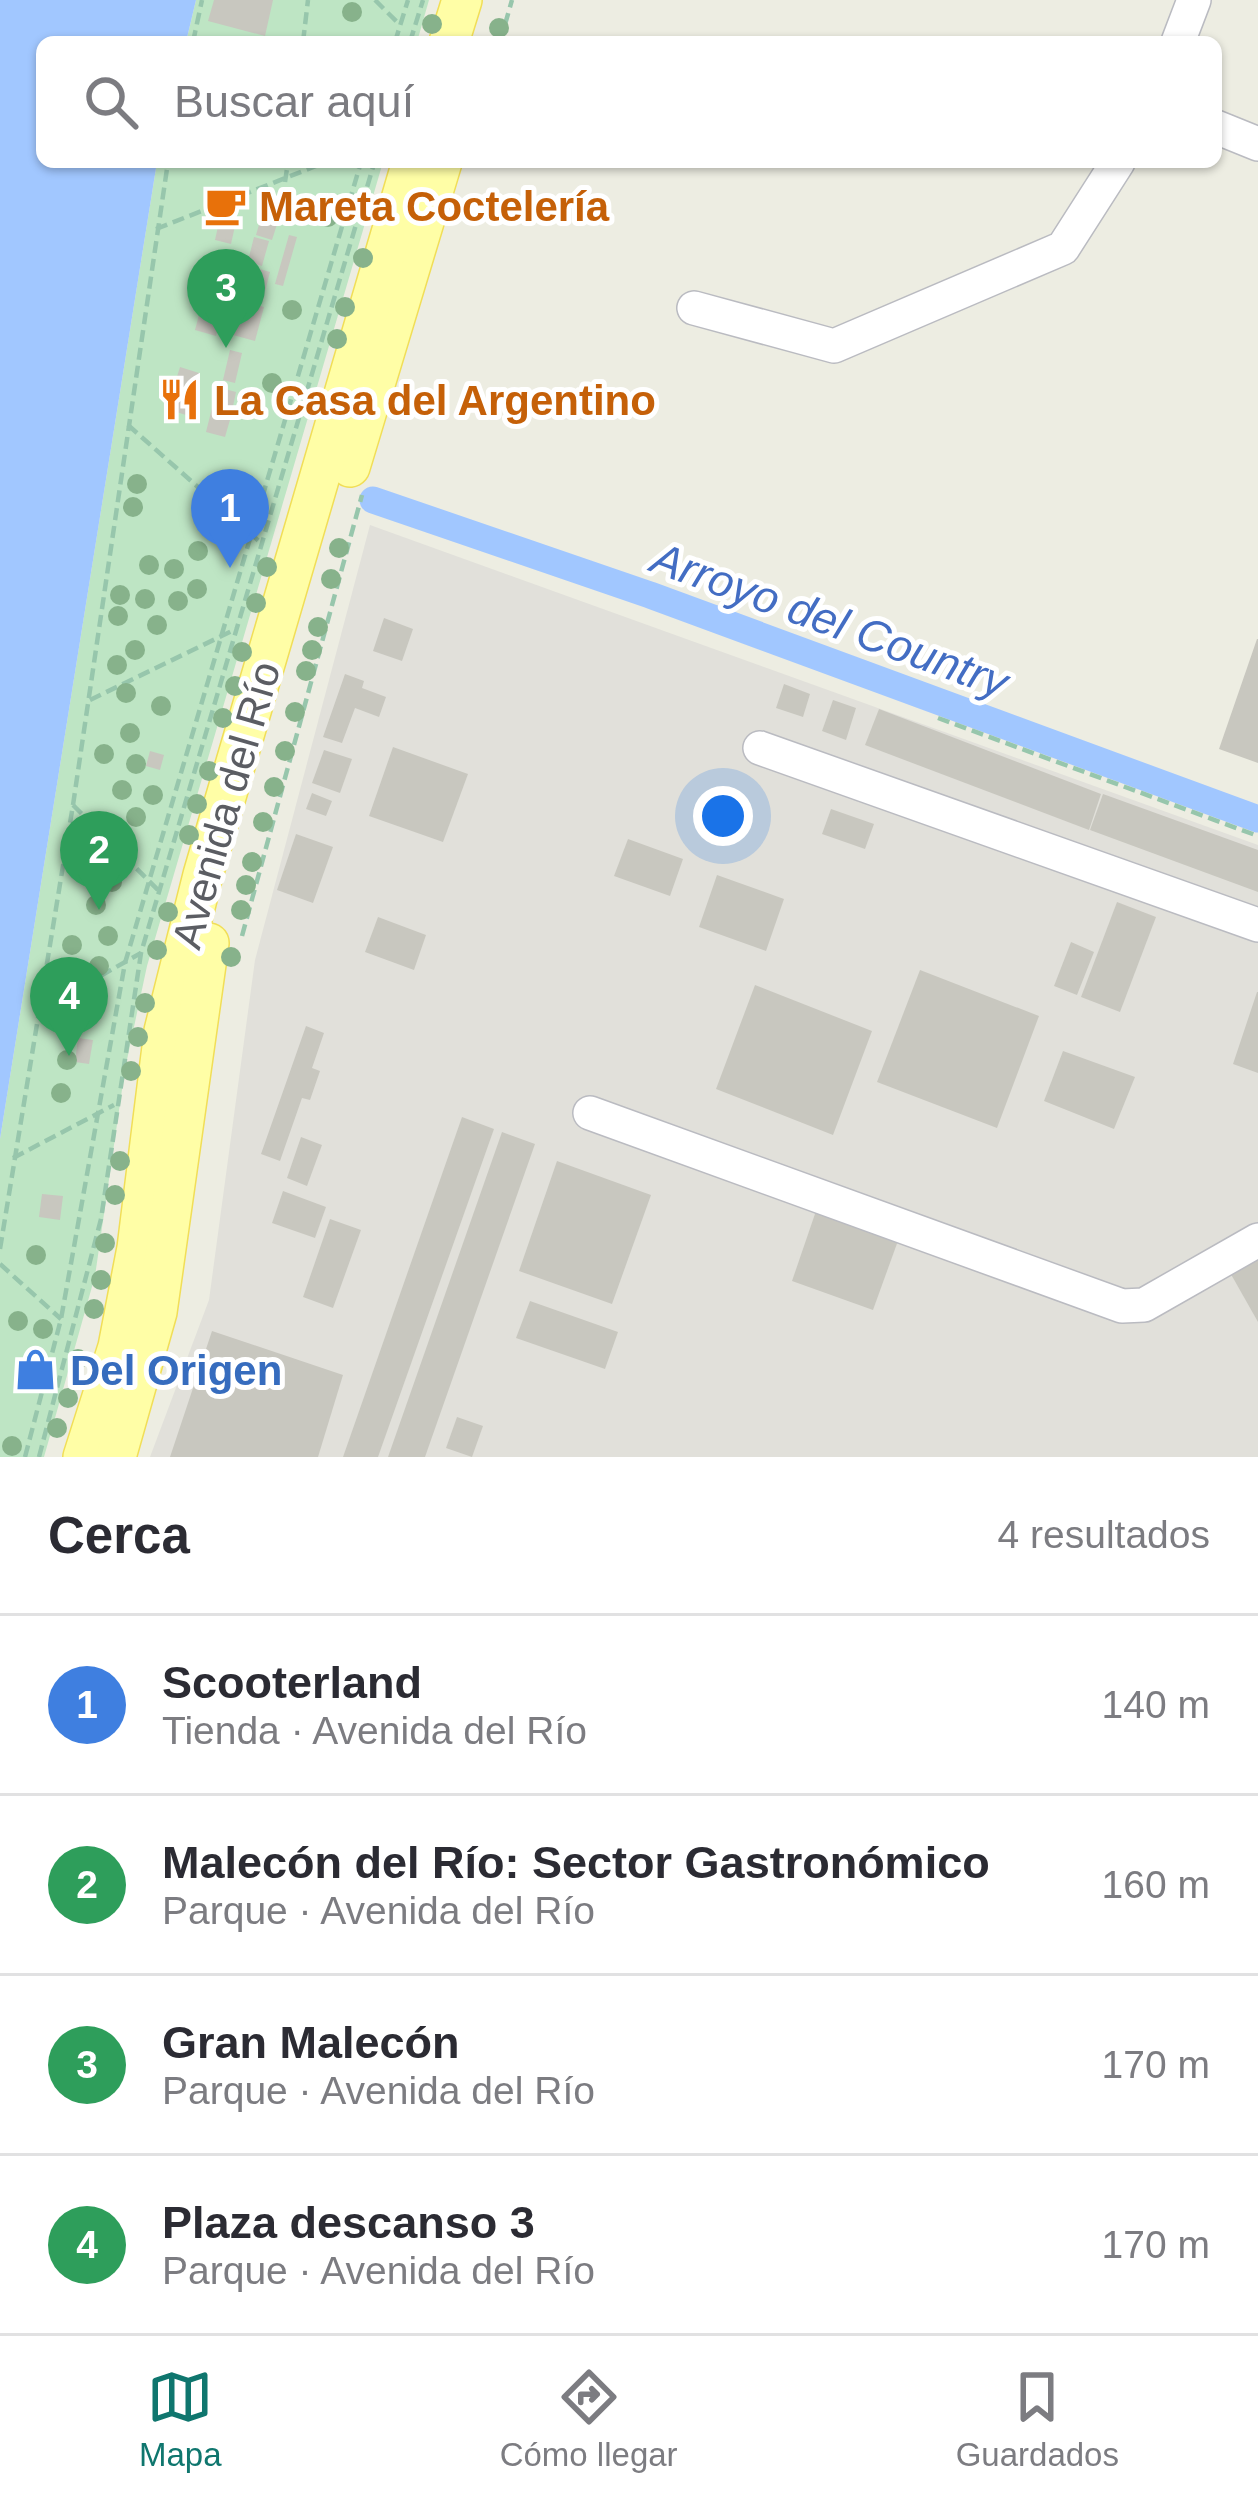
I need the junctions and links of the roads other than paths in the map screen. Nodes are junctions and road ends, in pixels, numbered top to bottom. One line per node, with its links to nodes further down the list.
1 (462, 0): 4 (main road)
2 (490, 0): 5 (main road)
3 (1194, 0): 6 (street)
4 (451, 36)
5 (480, 36)
6 (1180, 36)
7 (1222, 130): 8 (street)
8 (1258, 144)
9 (410, 168): 17 (main road, Avenida del Río)
10 (440, 168): 18 (main road, Avenida del Río)
11 (1114, 168): 12 (street)
12 (694, 308)
13 (760, 748): 14 (street)
14 (1258, 925)
15 (590, 1113): 16 (street)
16 (1258, 1240)
17 (83, 1457)
18 (116, 1457)

